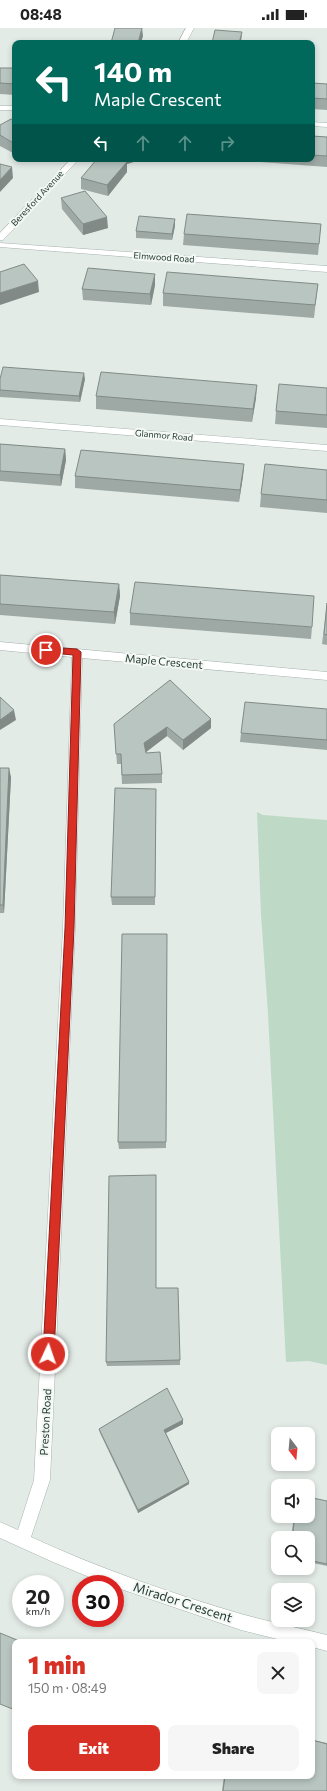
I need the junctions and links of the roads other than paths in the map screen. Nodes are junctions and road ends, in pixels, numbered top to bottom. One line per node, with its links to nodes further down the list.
1 (190, 28): 2 (street)
2 (184, 40)
3 (0, 108): 4 (street)
4 (12, 108)
5 (315, 124): 6 (street)
6 (327, 125)
7 (72, 162): 8 (street, Beresford Avenue)
8 (0, 238)
9 (0, 245): 10 (street, Elmwood Road)
10 (327, 269)
11 (0, 422): 12 (street, Glanmor Road)
12 (327, 448)
13 (0, 646): 14 (street, Maple Crescent)
14 (77, 652): 15 (street, Maple Crescent); 17 (street, Preston Road)
15 (327, 676)
16 (0, 1530): 17 (street, Mirador Crescent)
17 (22, 1540): 18 (street, Mirador Crescent)
18 (311, 1639)
19 (315, 1640): 20 (street, Mirador Crescent)
20 (327, 1643)

